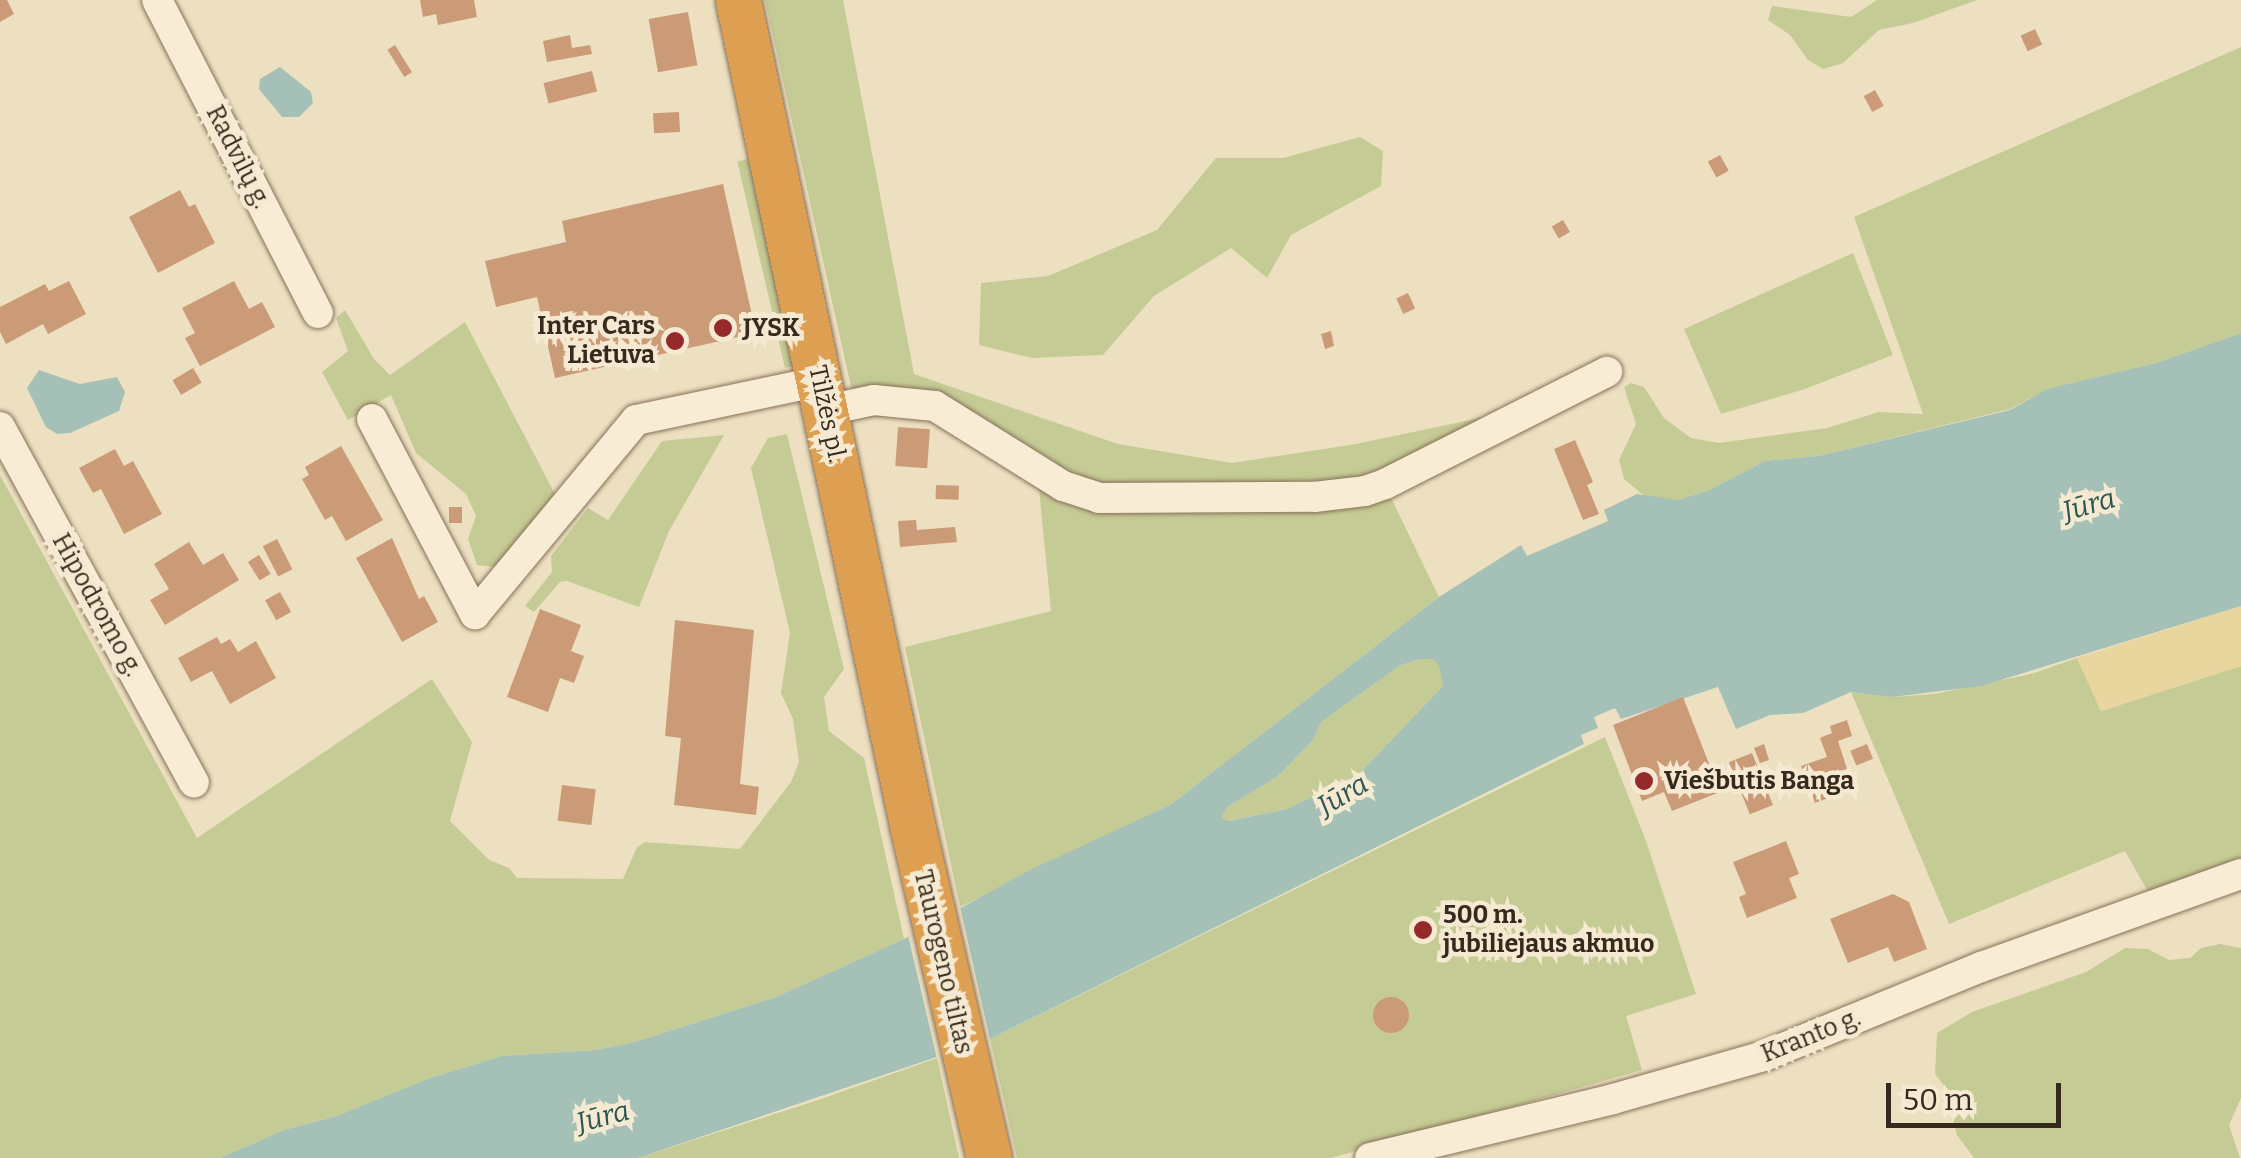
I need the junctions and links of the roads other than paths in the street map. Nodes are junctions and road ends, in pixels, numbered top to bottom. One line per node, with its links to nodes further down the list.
1 (158, 0): 3 (street, Radvilų g.)
2 (738, 0): 5 (highway, Tilžės pl.)
3 (318, 313)
4 (1606, 372): 5 (street)
5 (824, 395): 6 (street); 9 (highway, Tilžės pl.)
6 (372, 419)
7 (0, 427): 8 (street, Hipodromo g.)
8 (194, 783)
9 (912, 829): 11 (highway, Taurogeno tiltas)
10 (2241, 874): 12 (street, Kranto g.)
11 (989, 1158)
12 (1370, 1158)

